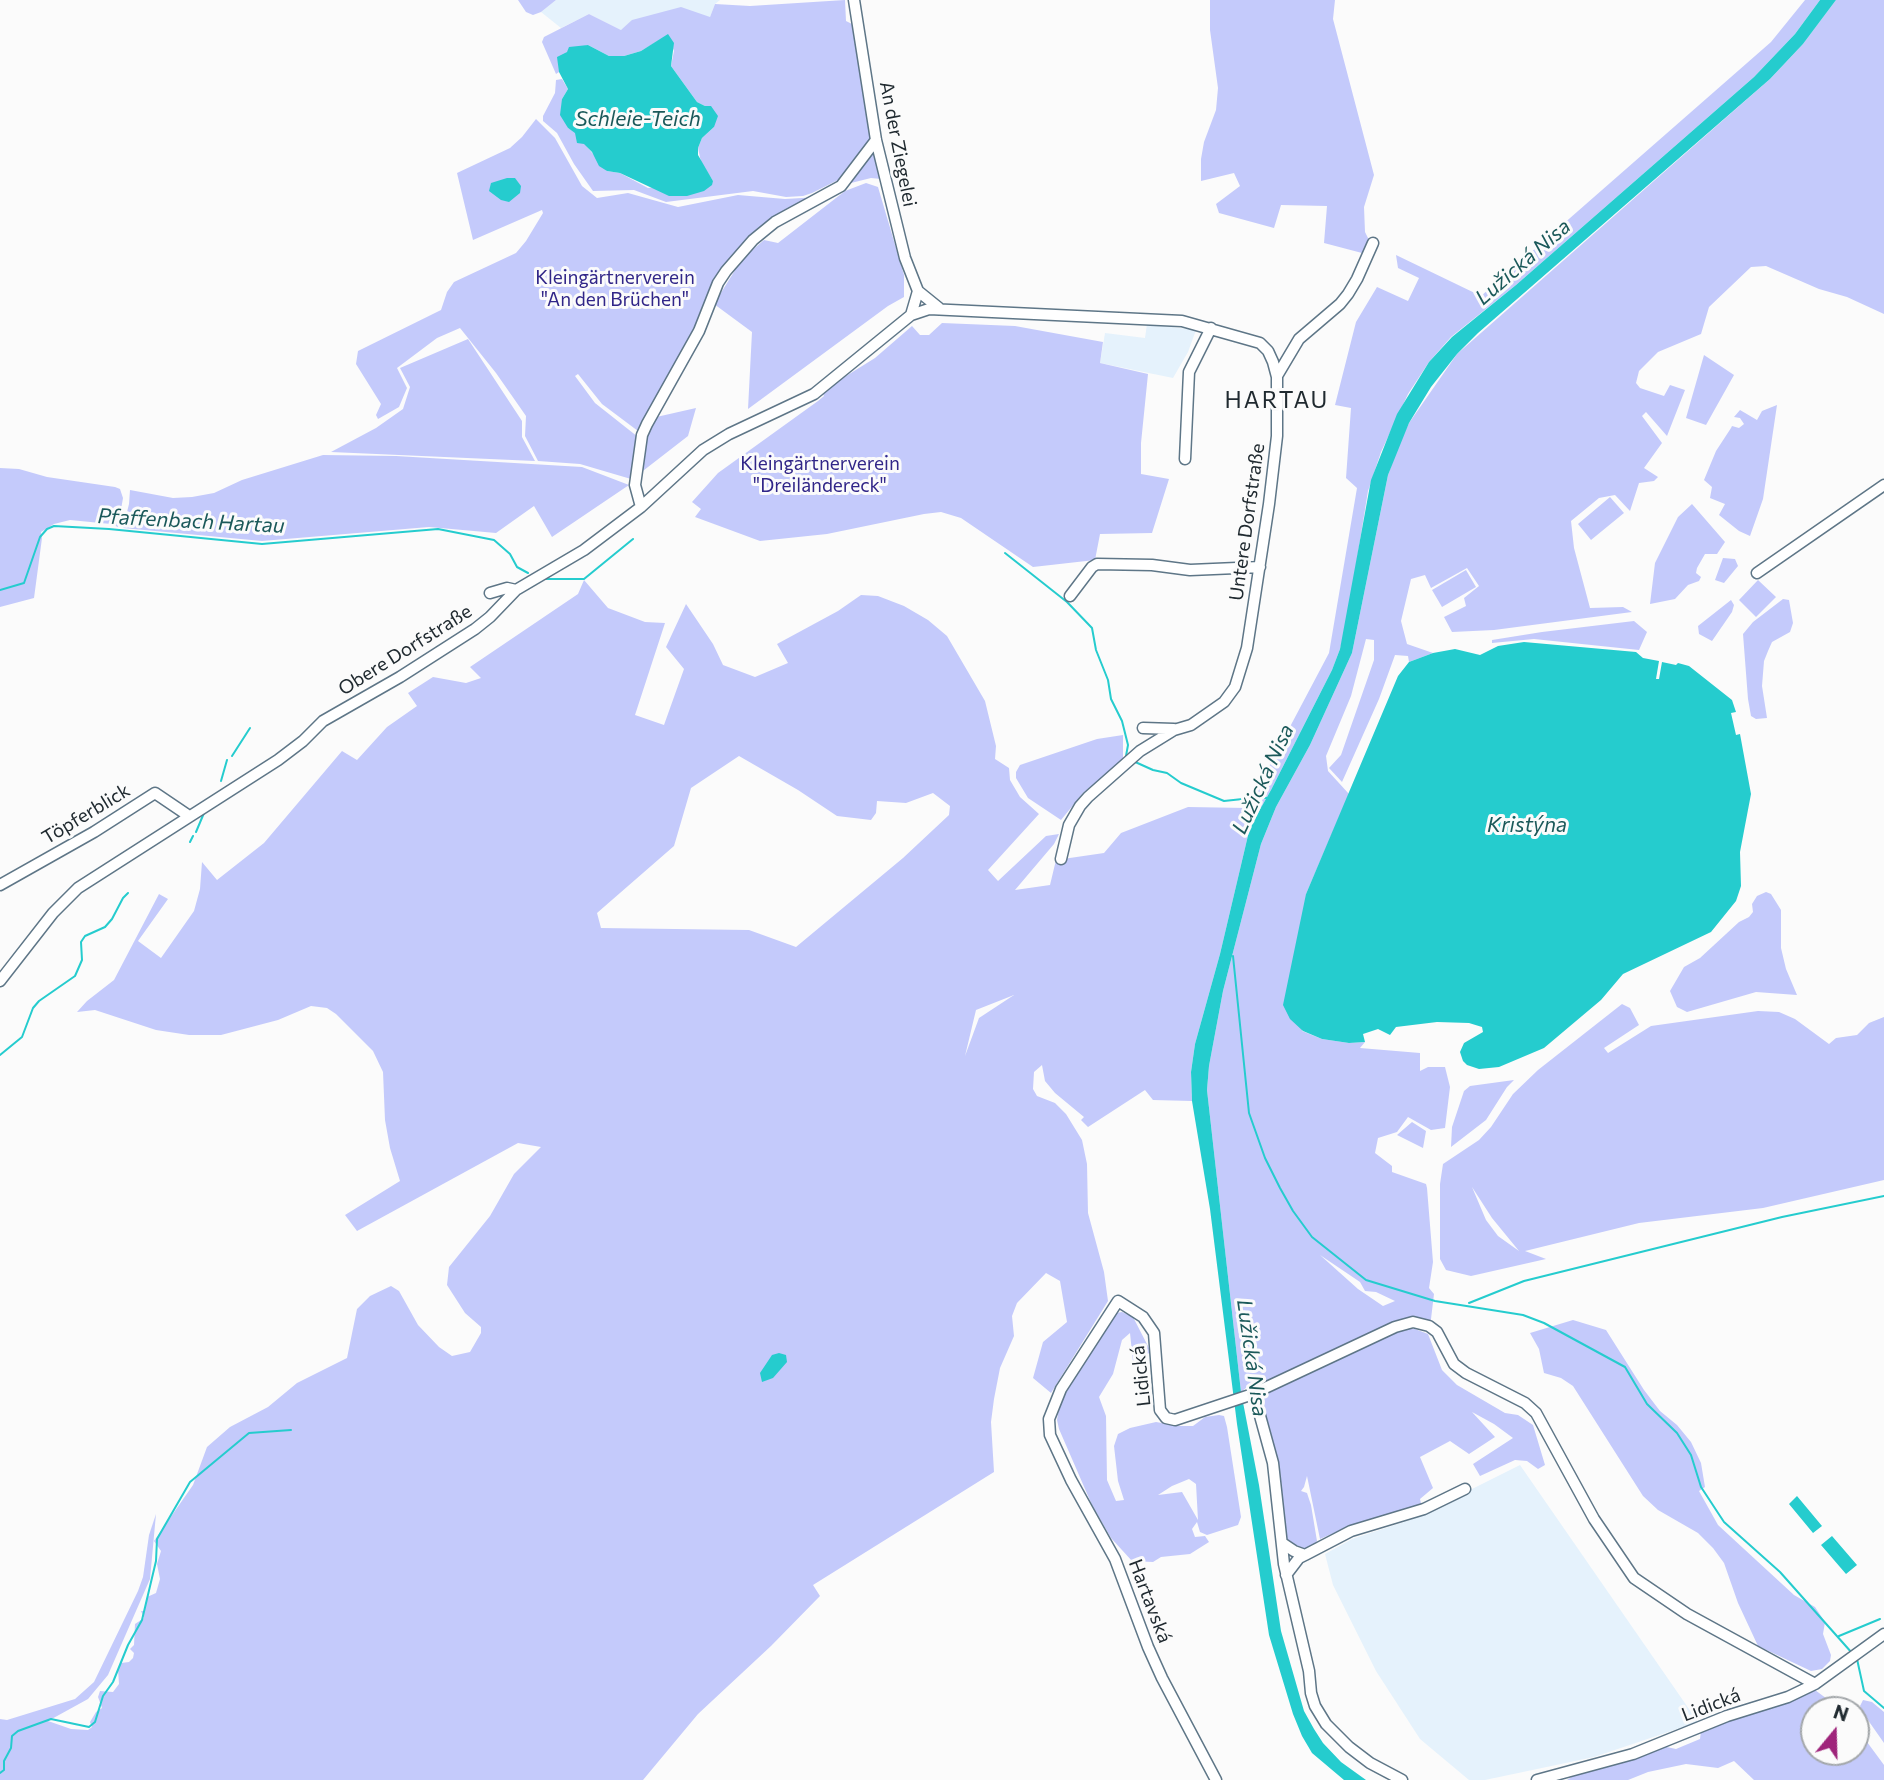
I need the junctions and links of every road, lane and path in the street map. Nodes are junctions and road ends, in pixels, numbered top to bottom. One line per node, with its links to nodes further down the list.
1 (854, 0): 2 (street, An der Ziegelei)
2 (876, 140): 4 (street, An der Ziegelei); 13 (street)
3 (1373, 243): 9 (street)
4 (918, 291): 5 (street, An der Ziegelei); 6 (street)
5 (939, 308): 6 (street); 7 (street)
6 (911, 315): 13 (street, Obere Dorfstraße)
7 (1211, 328): 8 (street); 11 (street)
8 (1268, 351): 9 (street); 10 (street, Untere Dorfstraße)
9 (1289, 353): 10 (street)
10 (1277, 377): 14 (street, Untere Dorfstraße)
11 (1185, 459)
12 (1884, 485): 15 (street)
13 (641, 507): 16 (street, Obere Dorfstraße)
14 (1260, 567): 18 (street); 20 (street, Untere Dorfstraße)
15 (1757, 573)
16 (516, 590): 17 (street); 21 (street, Obere Dorfstraße)
17 (490, 593)
18 (1070, 596)
19 (1143, 728): 20 (street)
20 (1174, 730): 22 (street, Untere Dorfstraße)
21 (189, 816): 23 (street, Töpferblick); 24 (street, Obere Dorfstraße)
22 (1060, 859)
23 (0, 886)
24 (0, 981)
25 (1252, 1395): 26 (street, Lidická); 28 (street); 32 (street, Lidická)
26 (1050, 1435): 33 (street, Hartavská)
27 (1465, 1489): 29 (street)
28 (1282, 1543): 29 (street); 30 (street)
29 (1305, 1555): 30 (street)
30 (1286, 1575): 34 (street)
31 (1884, 1634): 32 (street, Lidická)
32 (1815, 1684): 35 (street, Lidická)
33 (1216, 1780)
34 (1402, 1780)
35 (1537, 1780)

